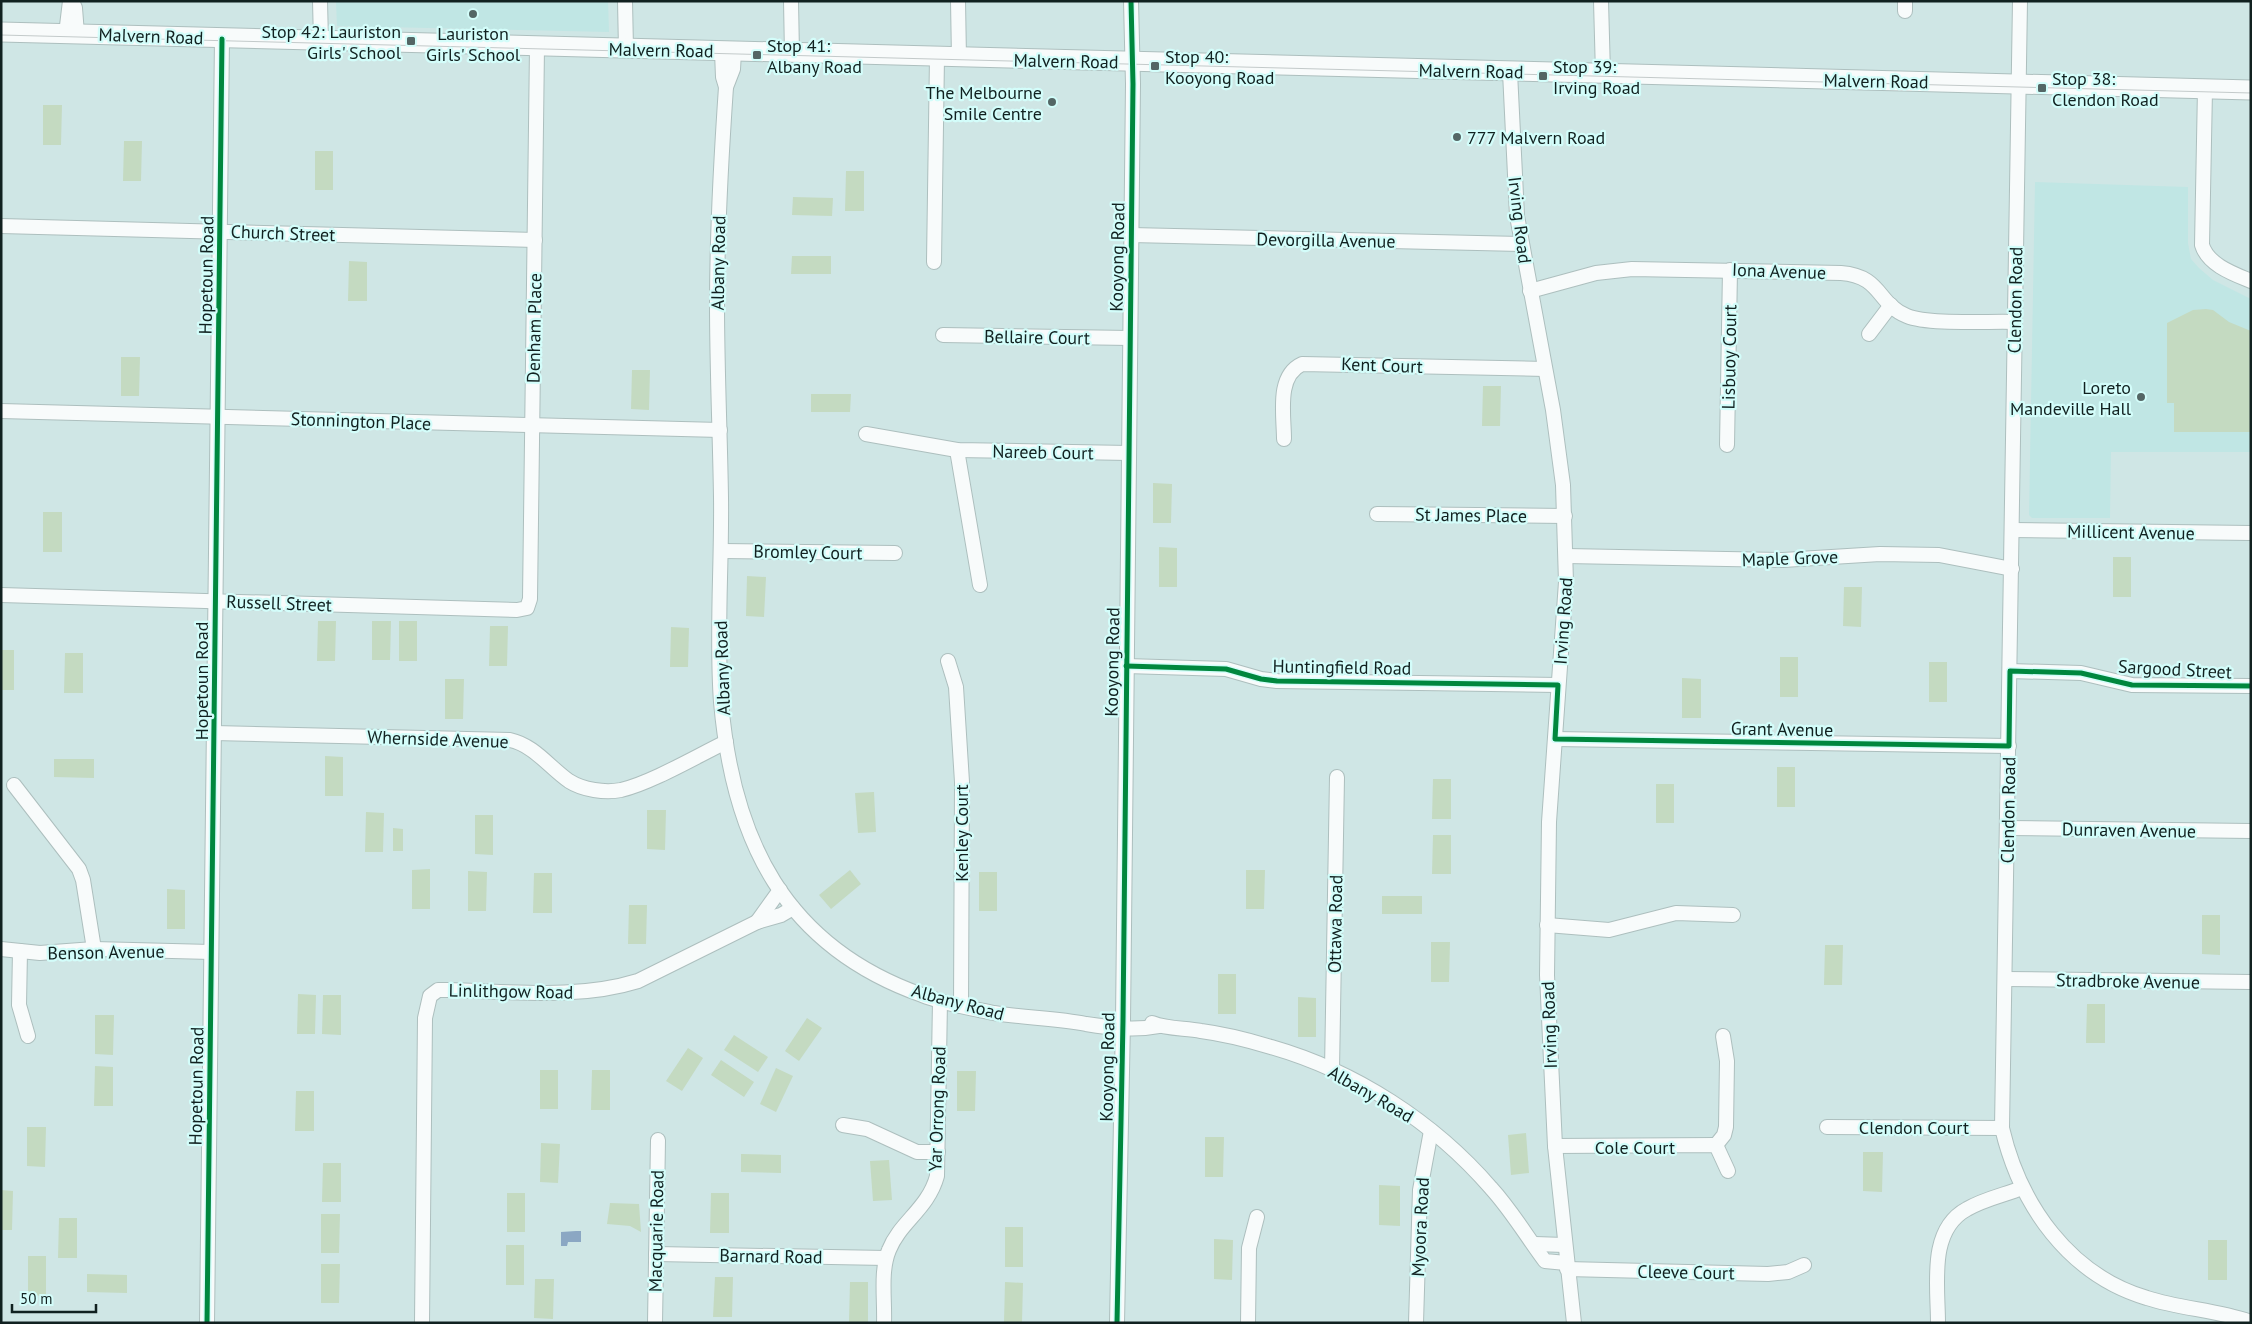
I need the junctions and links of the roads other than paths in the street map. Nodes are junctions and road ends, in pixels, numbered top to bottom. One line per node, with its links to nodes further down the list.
1 (71, 1): 10 (street)
2 (320, 1): 12 (street)
3 (625, 1): 14 (street)
4 (791, 1): 16 (street)
5 (958, 1): 18 (street)
6 (1131, 1): 19 (street, Kooyong Road)
7 (1601, 1): 21 (street)
8 (2020, 1): 22 (street, Clendon Road)
9 (1, 32): 10 (main road, Malvern Road)
10 (71, 34): 11 (main road, Malvern Road)
11 (222, 39): 12 (main road, Malvern Road); 26 (street, Hopetoun Road)
12 (321, 41): 13 (main road, Malvern Road)
13 (537, 47): 14 (main road, Malvern Road); 28 (street, Denham Place)
14 (626, 49): 15 (main road, Malvern Road)
15 (728, 52): 16 (main road, Malvern Road); 43 (street, Albany Road)
16 (792, 54): 17 (main road, Malvern Road)
17 (936, 57): 18 (main road, Malvern Road); 30 (street)
18 (959, 58): 19 (main road, Malvern Road)
19 (1133, 62): 20 (main road, Malvern Road); 27 (street, Kooyong Road)
20 (1510, 72): 21 (main road, Malvern Road); 29 (street, Irving Road)
21 (1603, 74): 22 (main road, Malvern Road)
22 (2018, 84): 23 (main road, Malvern Road); 35 (street, Clendon Road)
23 (2205, 89): 24 (main road, Malvern Road); 32 (street)
24 (2251, 90)
25 (1, 226): 26 (street, Church Street)
26 (220, 232): 28 (street, Church Street); 41 (street, Hopetoun Road)
27 (1131, 235): 29 (street, Devorgilla Avenue); 38 (street, Kooyong Road)
28 (535, 240): 42 (street, Denham Place)
29 (1521, 244): 33 (street, Irving Road)
30 (934, 262)
31 (1730, 270): 33 (street, Iona Avenue); 34 (street, Iona Avenue); 46 (street, Lisbuoy Court)
32 (2251, 281)
33 (1530, 291): 39 (street, Irving Road)
34 (1891, 305): 35 (street, Iona Avenue); 36 (street)
35 (2015, 322): 51 (street, Clendon Road)
36 (1869, 334)
37 (943, 335): 38 (street, Bellaire Court)
38 (1130, 338): 48 (street, Kooyong Road)
39 (1546, 369): 45 (street, Kent Court); 50 (street, Irving Road)
40 (1, 411): 41 (street, Stonnington Place)
41 (217, 417): 42 (street, Stonnington Place); 59 (street, Hopetoun Road)
42 (533, 425): 43 (street, Stonnington Place); 60 (street, Denham Place)
43 (720, 430): 53 (street, Albany Road)
44 (866, 434): 47 (street, Nareeb Court)
45 (1284, 439)
46 (1727, 445)
47 (957, 450): 48 (street, Nareeb Court); 57 (street)
48 (1129, 453): 62 (street, Kooyong Road)
49 (1377, 514): 50 (street, St James Place)
50 (1565, 516): 55 (street, Irving Road)
51 (2012, 530): 52 (street, Millicent Avenue); 56 (street, Clendon Road)
52 (2251, 533)
53 (722, 551): 54 (street, Bromley Court); 68 (street, Albany Road)
54 (894, 553)
55 (1566, 556): 56 (street, Maple Grove); 64 (street, Irving Road)
56 (2012, 569): 63 (street, Clendon Road)
57 (980, 585)
58 (1, 595): 59 (street, Russell Street)
59 (215, 601): 60 (street, Russell Street); 66 (street, Hopetoun Road)
60 (527, 608)
61 (948, 661): 86 (street, Kenley Court)
62 (1126, 666): 64 (street, Huntingfield Road); 87 (street, Kooyong Road)
63 (2010, 671): 65 (street, Sargood Street); 69 (street, Clendon Road)
64 (1558, 684): 67 (street, Irving Road)
65 (2251, 686)
66 (214, 733): 68 (street, Whernside Avenue); 82 (street, Hopetoun Road)
67 (1555, 739): 69 (street, Grant Avenue); 78 (street, Irving Road)
68 (726, 742): 74 (street, Albany Road)
69 (2009, 746): 72 (street, Clendon Road)
70 (1337, 777): 90 (street, Ottawa Road)
71 (14, 785): 80 (street)
72 (2008, 828): 73 (street, Dunraven Avenue); 83 (street, Clendon Road)
73 (2251, 831)
74 (780, 890): 75 (street, Albany Road); 77 (street, Linlithgow Road)
75 (793, 908): 77 (street, Linlithgow Road); 85 (street, Albany Road)
76 (1733, 915): 78 (street)
77 (757, 922): 110 (street, Linlithgow Road)
78 (1546, 925): 96 (street, Irving Road)
79 (1, 949): 81 (street, Benson Avenue)
80 (94, 949): 81 (street, Benson Avenue); 82 (street, Benson Avenue)
81 (20, 951): 88 (street)
82 (211, 952): 109 (street, Hopetoun Road)
83 (2005, 979): 84 (street, Stradbroke Avenue); 93 (street, Clendon Road)
84 (2251, 982)
85 (940, 1001): 86 (street, Albany Road); 98 (street, Yar Orrong Road)
86 (960, 1006): 87 (street, Albany Road)
87 (1123, 1024): 90 (street, Albany Road); 113 (street, Kooyong Road)
88 (28, 1036)
89 (1722, 1036): 97 (street)
90 (1332, 1070): 94 (street, Albany Road)
91 (843, 1125): 98 (street)
92 (1827, 1127): 93 (street, Clendon Court)
93 (2002, 1128): 100 (street, Clendon Road)
94 (1431, 1131): 102 (street, Albany Road); 115 (street, Myoora Road)
95 (658, 1140): 104 (street, Macquarie Road)
96 (1555, 1146): 97 (street, Cole Court); 103 (street, Irving Road)
97 (1716, 1146): 99 (street)
98 (938, 1152): 105 (street, Yar Orrong Road)
99 (1728, 1171)
100 (2022, 1188): 108 (street, Clendon Road); 117 (street)
101 (1257, 1217): 114 (street)
102 (1535, 1244): 103 (street); 107 (street, Albany Road)
103 (1564, 1245): 107 (street, Irving Road)
104 (656, 1254): 105 (street, Barnard Road); 111 (street, Macquarie Road)
105 (886, 1258): 112 (street, Yar Orrong Road)
106 (1804, 1265): 107 (street, Cleeve Court)
107 (1566, 1266): 116 (street, Irving Road)
108 (2251, 1322)
109 (207, 1323)
110 (422, 1323)
111 (655, 1323)
112 (884, 1323)
113 (1117, 1323)
114 (1248, 1323)
115 (1416, 1323)
116 (1574, 1323)
117 (1938, 1323)

